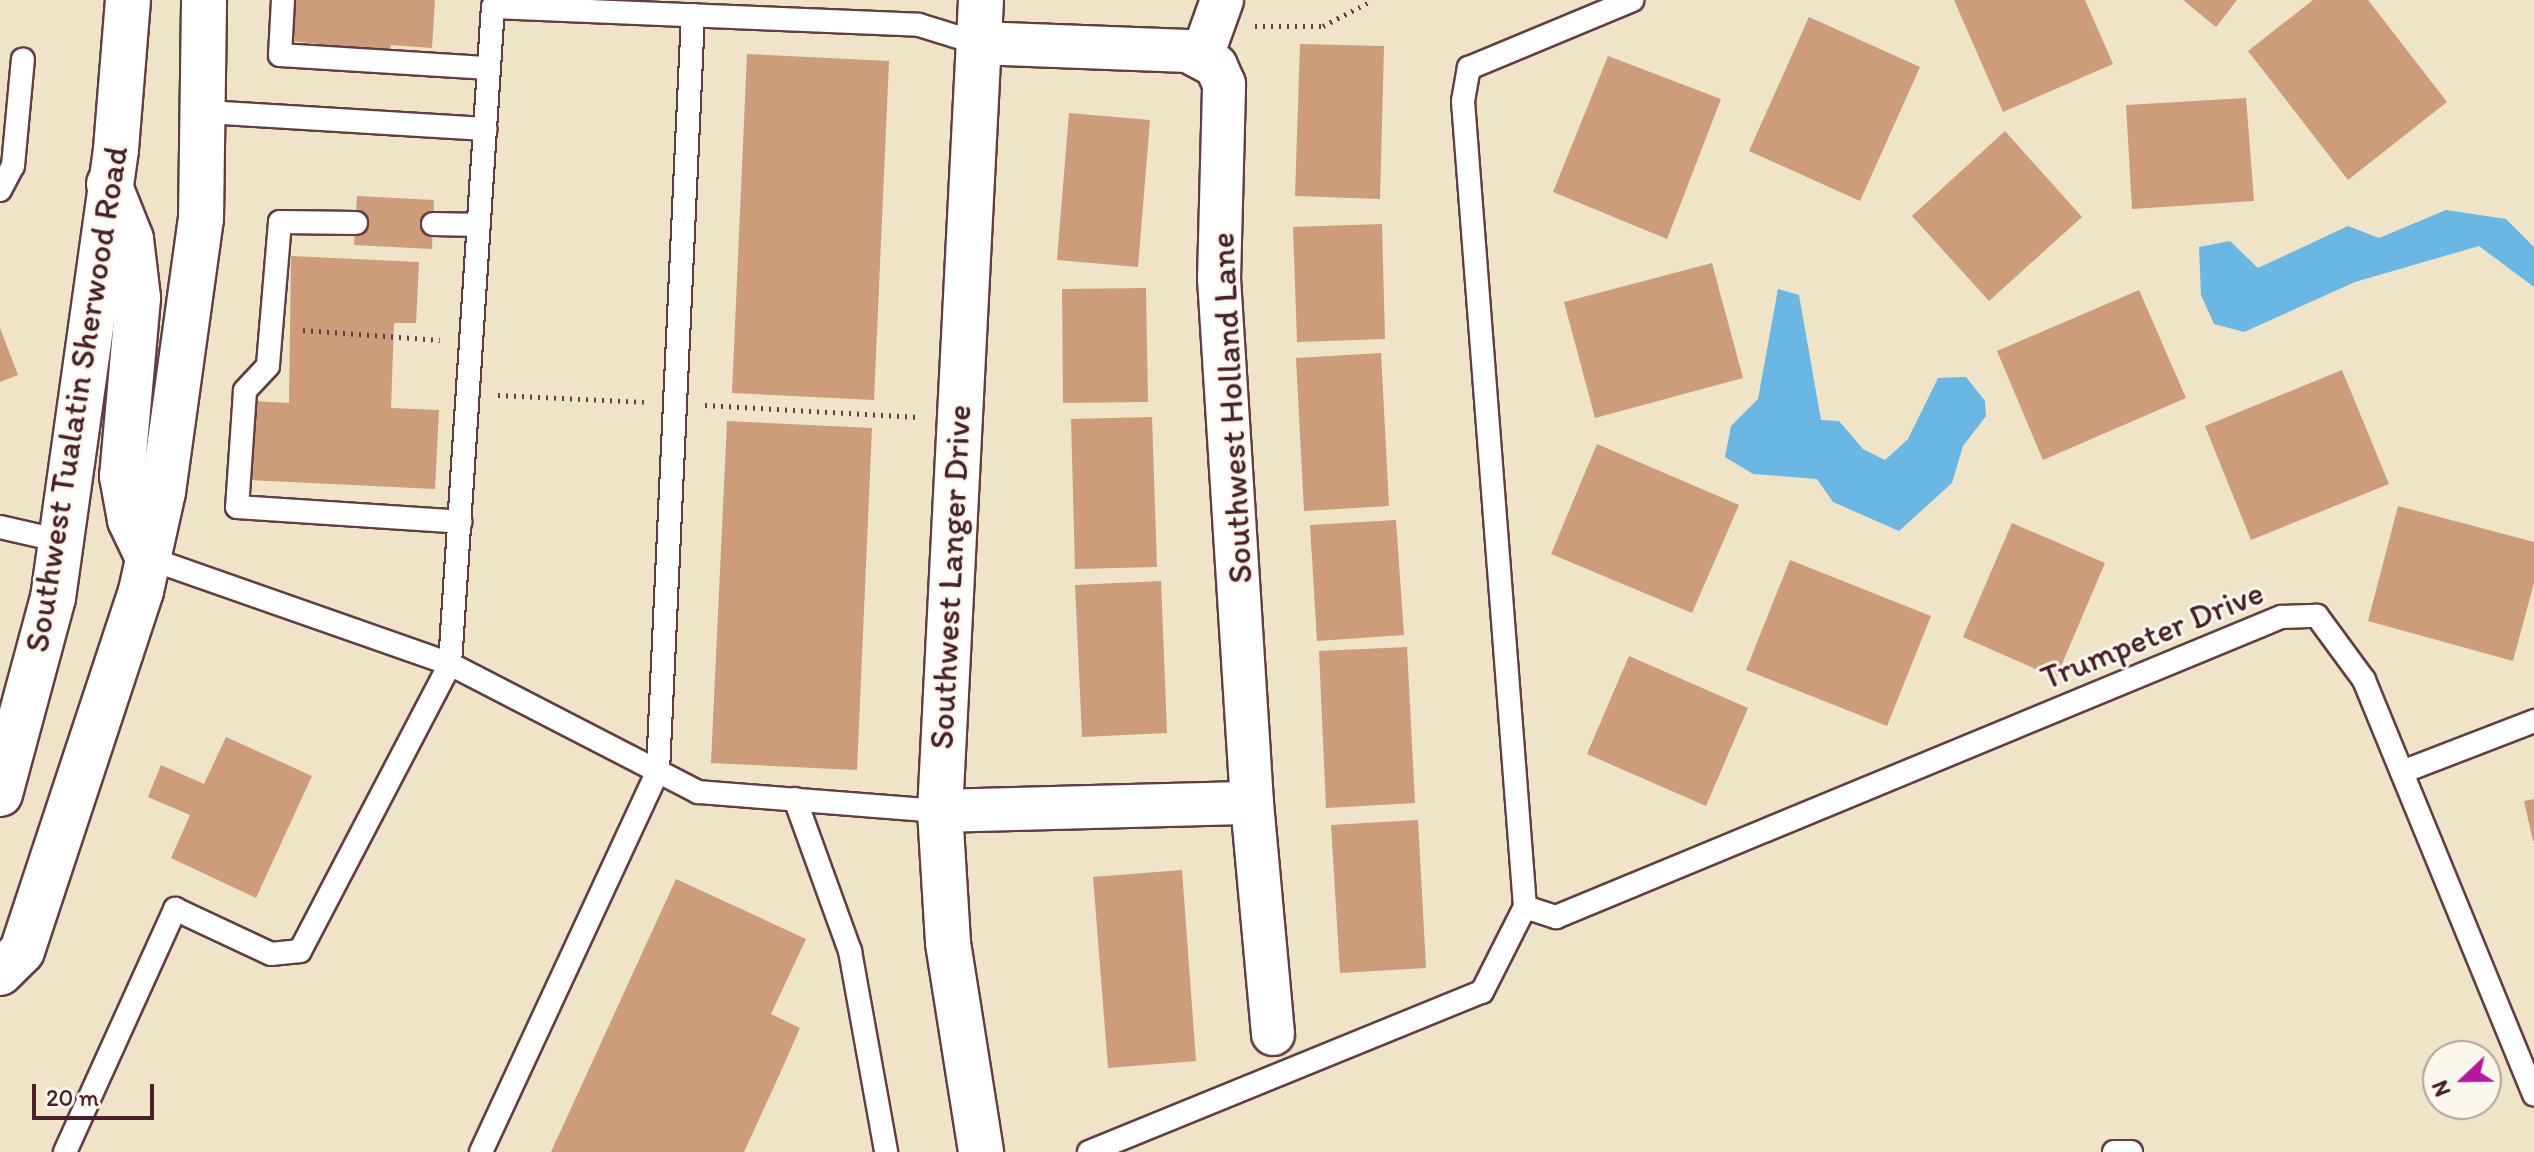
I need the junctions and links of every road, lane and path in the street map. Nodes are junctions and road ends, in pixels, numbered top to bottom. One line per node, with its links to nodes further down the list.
1 (128, 0): 15 (main road, Southwest Tualatin Sherwood Road)
2 (204, 0): 13 (main road)
3 (283, 0): 12 (lane)
4 (981, 0): 9 (main road, Southwest Langer Drive)
5 (1373, 0): 7 (path)
6 (1632, 0): 37 (lane)
7 (1221, 8): 10 (street)
8 (693, 15): 9 (lane); 12 (lane); 23 (lane)
9 (977, 43): 10 (street); 24 (main road, Southwest Langer Drive)
10 (1202, 56): 35 (street, Southwest Holland Lane)
11 (23, 59): 16 (lane)
12 (489, 68): 14 (lane)
13 (206, 112): 14 (lane); 28 (main road)
14 (485, 129): 19 (lane)
15 (109, 184): 27 (main road, Southwest Tualatin Sherwood Road); 28 (main road)
16 (0, 190)
17 (356, 223): 20 (lane)
18 (433, 224): 19 (lane)
19 (479, 225): 21 (lane)
20 (271, 328): 21 (path); 25 (lane)
21 (471, 342): 25 (lane)
22 (495, 382): 23 (path)
23 (675, 404): 24 (path); 31 (lane)
24 (958, 419): 36 (main road, Southwest Langer Drive)
25 (460, 522): 29 (lane)
26 (0, 527): 27 (lane)
27 (61, 541): 33 (main road, Southwest Tualatin Sherwood Road)
28 (148, 558): 29 (lane); 38 (main road)
29 (450, 664): 31 (lane); 41 (lane)
30 (2534, 721): 32 (lane)
31 (658, 771): 34 (lane); 42 (lane)
32 (2402, 772): 37 (lane, Trumpeter Drive); 40 (lane, Trumpeter Drive)
33 (0, 794)
34 (795, 799): 36 (lane); 43 (lane)
35 (1252, 803): 36 (street); 39 (street, Southwest Holland Lane)
36 (940, 811): 44 (main road, Southwest Langer Drive)
37 (1525, 907): 45 (lane)
38 (0, 973)
39 (1273, 1034)
40 (2534, 1095)
41 (65, 1152)
42 (481, 1152)
43 (886, 1152)
44 (981, 1152)
45 (1089, 1152)
46 (2114, 1152): 47 (lane)
47 (2131, 1152)

